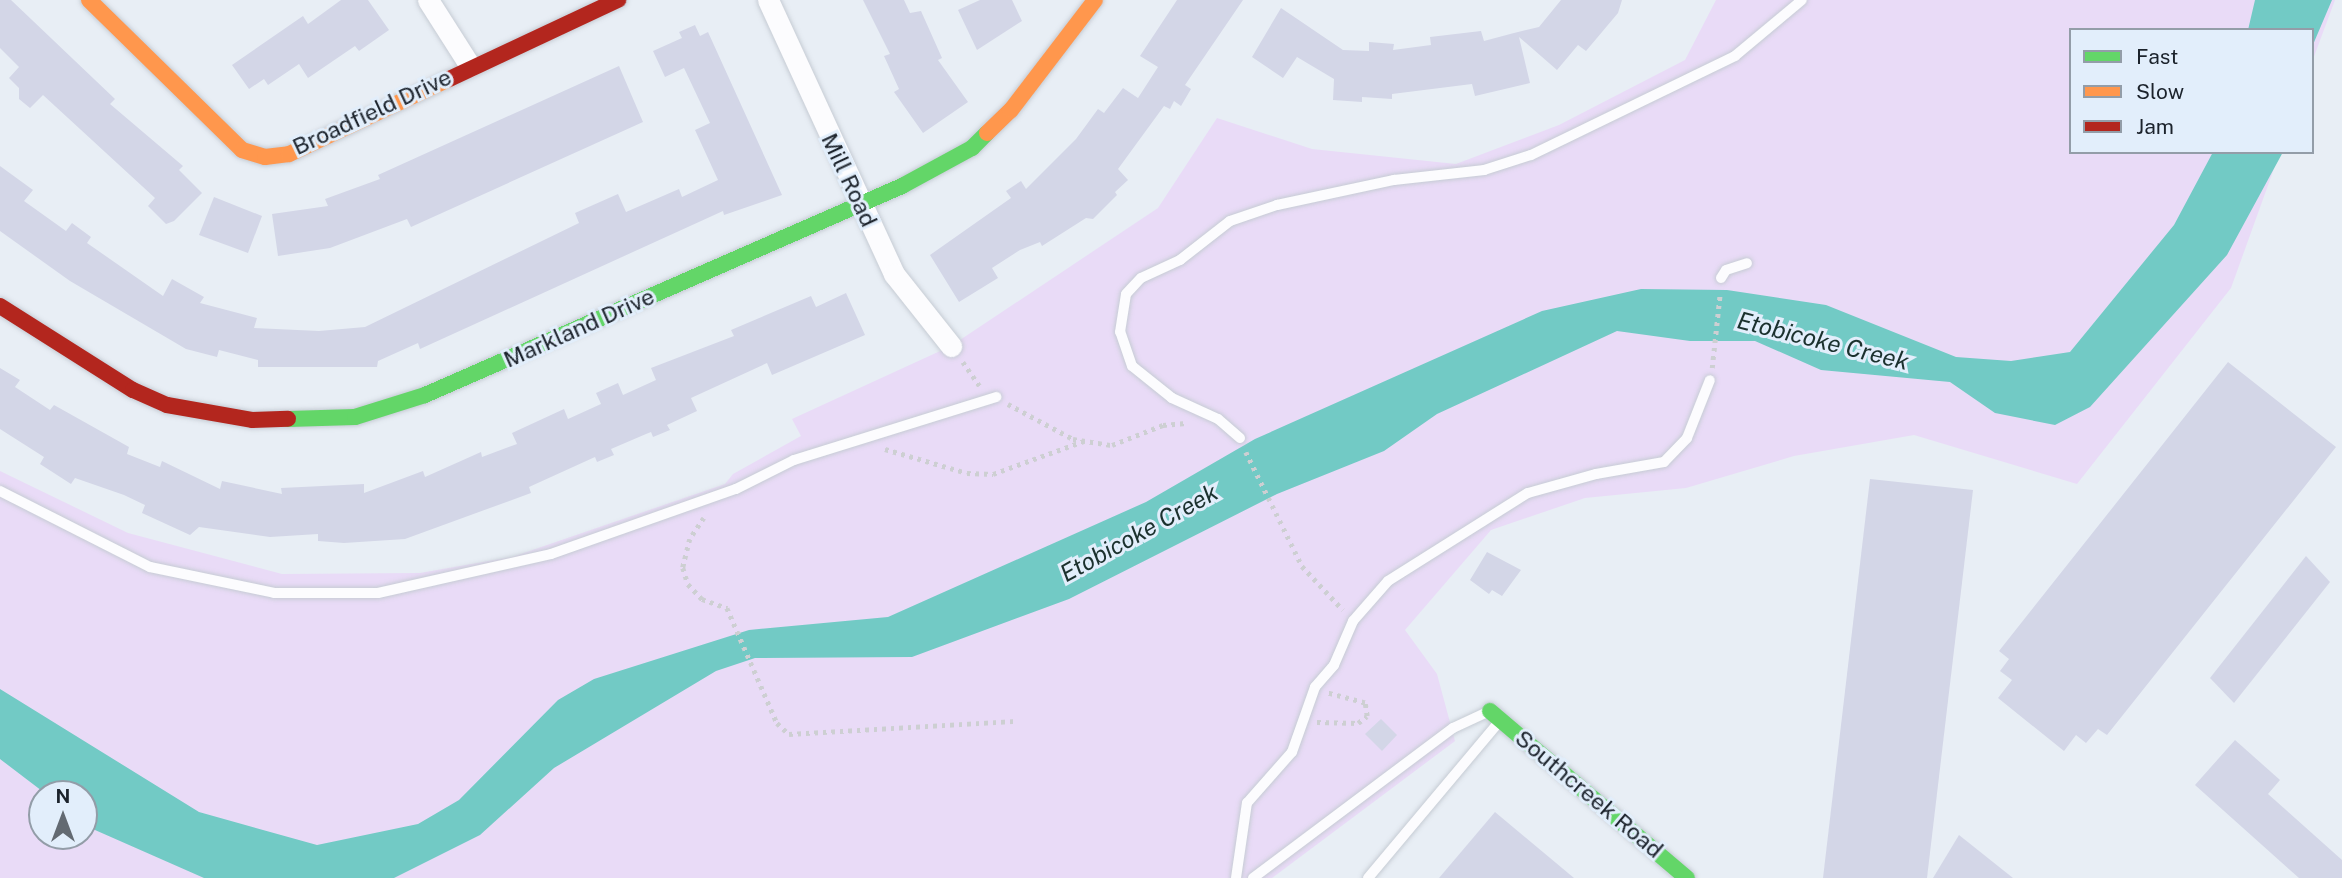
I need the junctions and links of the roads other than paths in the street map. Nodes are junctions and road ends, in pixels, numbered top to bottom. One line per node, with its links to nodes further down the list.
1 (89, 0): 7 (street, Broadfield Drive)
2 (428, 0): 7 (street)
3 (618, 0): 7 (street, Broadfield Drive)
4 (768, 0): 8 (street, Mill Road)
5 (1096, 0): 8 (street, Markland Drive)
6 (1802, 0): 15 (lane)
7 (470, 66)
8 (860, 205): 11 (street, Markland Drive); 12 (street, Mill Road)
9 (1747, 263): 10 (lane)
10 (1721, 278)
11 (0, 306)
12 (951, 346)
13 (1710, 380): 18 (lane)
14 (996, 397): 16 (lane)
15 (1240, 438)
16 (0, 491)
17 (1496, 716): 19 (lane); 20 (lane); 21 (street, Southcreek Road)
18 (1236, 878)
19 (1253, 878)
20 (1368, 878)
21 (1687, 878)

